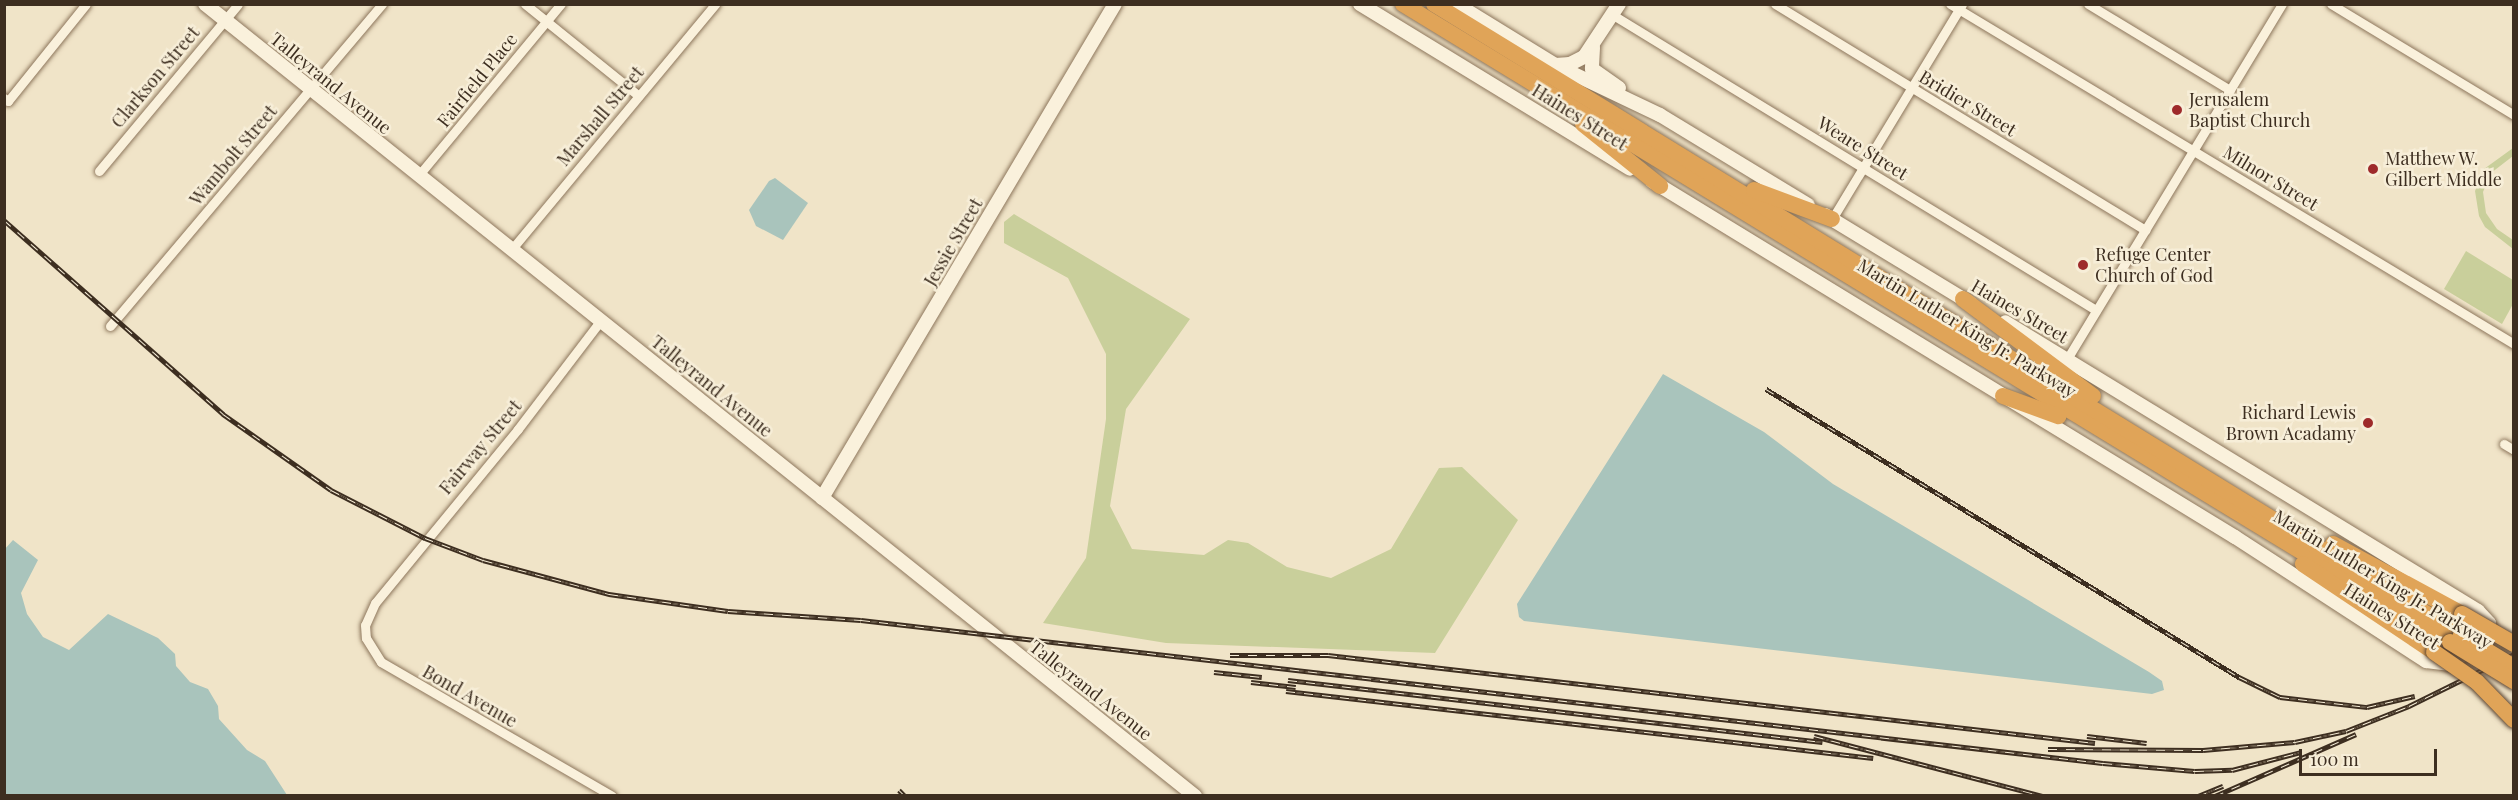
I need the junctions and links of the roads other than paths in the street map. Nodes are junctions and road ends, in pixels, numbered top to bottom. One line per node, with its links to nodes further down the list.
1 (86, 4): 29 (street)
2 (205, 4): 20 (street, Talleyrand Avenue)
3 (237, 4): 20 (street, Clarkson Street)
4 (382, 4): 26 (street, Wambolt Street)
5 (525, 4): 21 (street)
6 (561, 4): 21 (street, Fairfield Place)
7 (715, 4): 28 (street, Marshall Street)
8 (1115, 4): 53 (street, Jessie Street)
9 (1360, 4): 37 (street, Haines Street)
10 (1403, 4): 24 (highway, Martin Luther King Jr. Parkway)
11 (1434, 4): 33 (highway, Martin Luther King Jr. Parkway)
12 (1456, 4): 23 (street, Haines Street)
13 (1774, 4): 25 (street, Bridier Street)
14 (1950, 4): 18 (street, Milnor Street)
15 (2088, 4): 27 (street)
16 (2282, 4): 27 (street)
17 (2331, 4): 31 (street)
18 (1960, 7): 25 (street); 32 (street, Milnor Street)
19 (1616, 10): 22 (street); 34 (street, Weare Street)
20 (224, 19): 26 (street, Talleyrand Avenue); 35 (street, Clarkson Street)
21 (546, 21): 28 (street); 36 (street, Fairfield Place)
22 (1593, 48): 23 (street); 30 (street)
23 (1555, 65): 30 (street, Haines Street)
24 (1534, 84): 37 (highway); 50 (highway, Martin Luther King Jr. Parkway)
25 (1912, 88): 34 (street); 39 (street, Bridier Street)
26 (310, 89): 36 (street, Talleyrand Avenue); 44 (street, Wambolt Street)
27 (2230, 90): 32 (street)
28 (639, 96): 40 (street, Marshall Street)
29 (6, 99)
30 (1660, 115): 38 (street, Haines Street)
31 (2514, 115)
32 (2193, 151): 39 (street); 45 (street, Milnor Street)
33 (1683, 157): 38 (highway); 51 (highway, Martin Luther King Jr. Parkway)
34 (1863, 167): 38 (street); 42 (street, Weare Street)
35 (99, 171)
36 (418, 176): 40 (street, Talleyrand Avenue)
37 (1660, 186): 47 (street, Haines Street)
38 (1832, 219): 41 (street, Haines Street)
39 (2145, 230): 42 (street)
40 (511, 250): 43 (street, Talleyrand Avenue)
41 (1963, 299): 46 (street, Haines Street); 51 (highway)
42 (2096, 310): 46 (street)
43 (601, 320): 53 (street, Talleyrand Avenue); 55 (street, Fairway Street)
44 (110, 326)
45 (2514, 344)
46 (2067, 359): 47 (street, Haines Street)
47 (2002, 396): 50 (highway)
48 (2504, 444): 49 (street)
49 (2514, 450)
50 (2131, 451): 54 (highway, Martin Luther King Jr. Parkway)
51 (2166, 451): 52 (highway, Martin Luther King Jr. Parkway)
52 (2207, 477): 56 (highway, Martin Luther King Jr. Parkway); 57 (highway, bridge)
53 (822, 498): 62 (street, Talleyrand Avenue)
54 (2269, 534): 56 (highway, Martin Luther King Jr. Parkway); 60 (highway, bridge)
55 (383, 593): 61 (street, Bond Avenue)
56 (2455, 639): 58 (highway, Martin Luther King Jr. Parkway, bridge); 59 (highway, Martin Luther King Jr. Parkway, bridge)
57 (2514, 644)
58 (2514, 667)
59 (2514, 681)
60 (2514, 720)
61 (612, 795)
62 (1195, 795)

